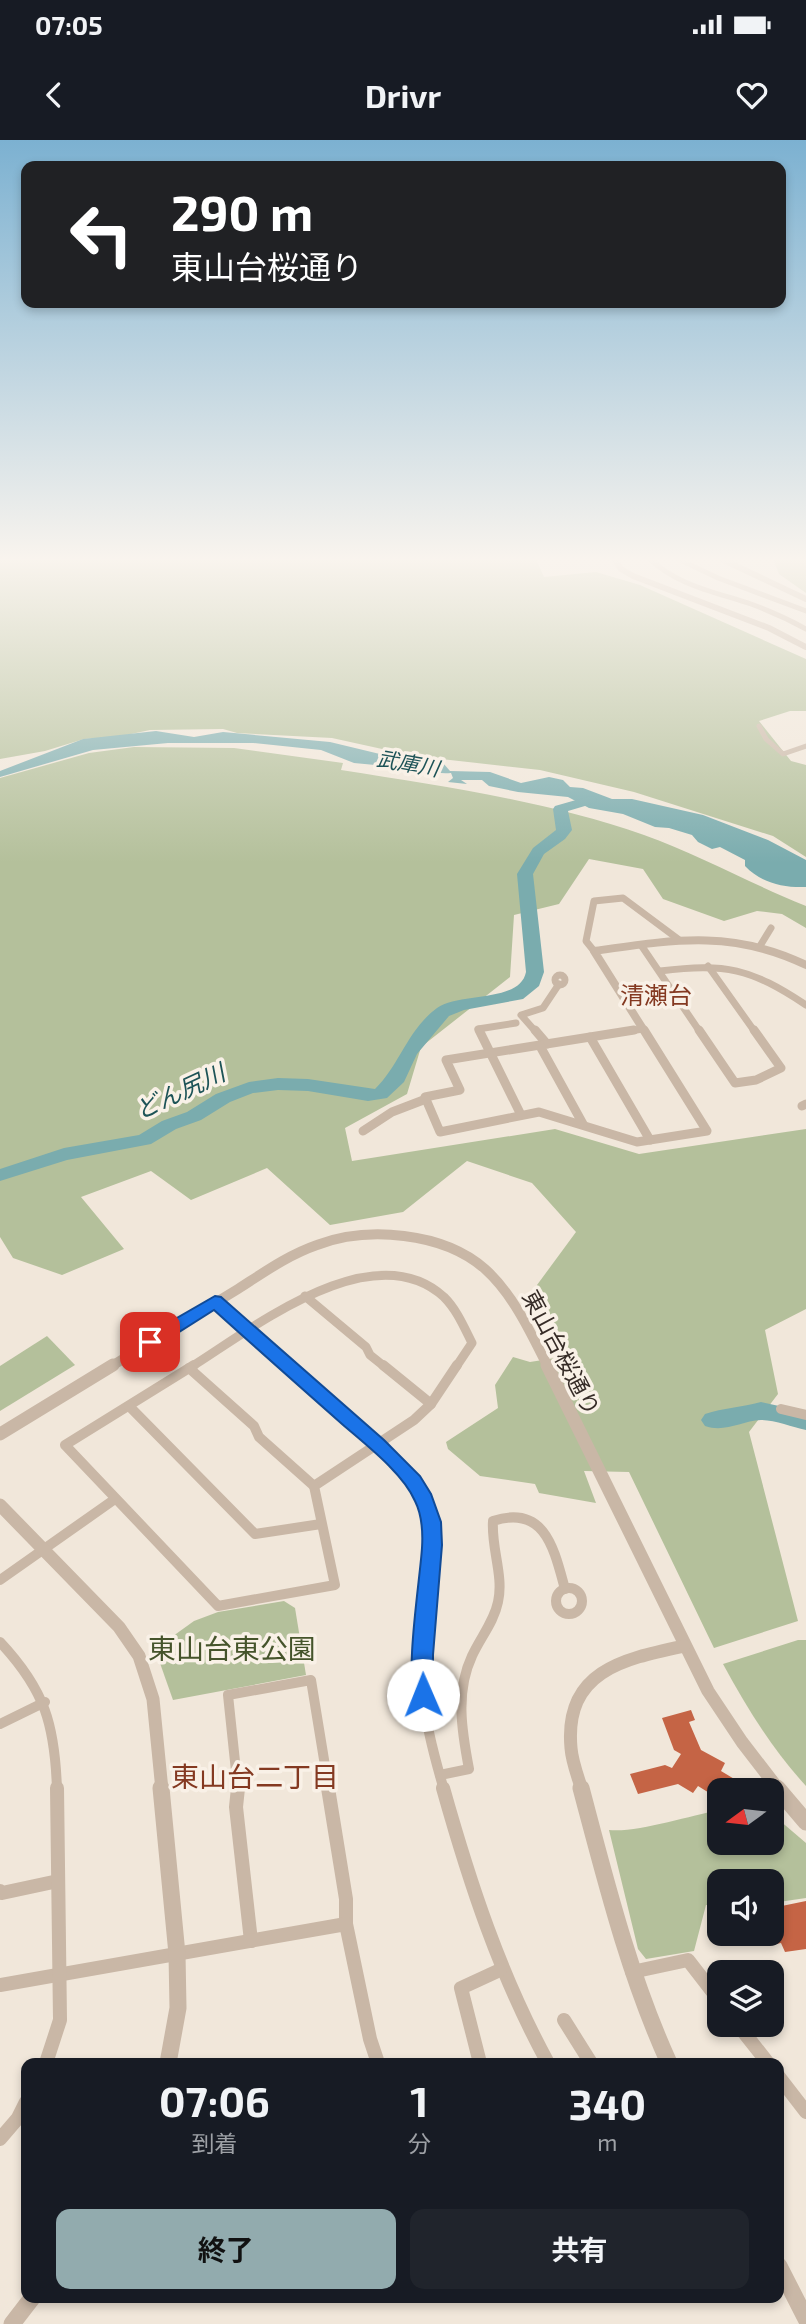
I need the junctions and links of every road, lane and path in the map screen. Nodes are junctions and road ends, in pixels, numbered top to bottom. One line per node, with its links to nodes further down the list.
1 (759, 726): 2 (street)
2 (806, 746)
3 (771, 928): 6 (street)
4 (678, 939): 5 (street); 6 (street); 7 (street)
5 (641, 945): 7 (street); 10 (street)
6 (760, 946): 8 (street)
7 (594, 951): 14 (street)
8 (806, 965)
9 (708, 966): 10 (street); 10 (street); 12 (street)
10 (660, 971)
11 (559, 984): 16 (street)
12 (805, 1003)
13 (516, 1023): 17 (street)
14 (643, 1029): 15 (street); 22 (street)
15 (590, 1037): 16 (street); 22 (street)
16 (544, 1045): 17 (street); 20 (street)
17 (490, 1053): 18 (street); 19 (street)
18 (426, 1099): 19 (street); 21 (street)
19 (521, 1115): 20 (street)
20 (583, 1124): 22 (street)
21 (363, 1131)
22 (650, 1140)
23 (305, 1296): 25 (street); 27 (street); 27 (street)
24 (215, 1302): 25 (street); 31 (street, 東山台桜通り); 41 (street, 東山台桜通り)
25 (247, 1332): 26 (street); 32 (street)
26 (190, 1368): 28 (street); 33 (street)
27 (431, 1404): 32 (street)
28 (129, 1406): 34 (street); 36 (street)
29 (781, 1409): 30 (street)
30 (806, 1415)
31 (0, 1434)
32 (377, 1445): 33 (street); 44 (street)
33 (314, 1486): 36 (street)
34 (115, 1499): 36 (street); 37 (street)
35 (0, 1505): 37 (street)
36 (321, 1524)
37 (44, 1548): 38 (street); 50 (street)
38 (0, 1580)
39 (565, 1589): 44 (street)
40 (0, 1642): 42 (street)
41 (684, 1646): 45 (street, 東山台桜通り); 52 (street)
42 (45, 1702): 43 (street); 46 (street)
43 (0, 1724)
44 (440, 1775): 51 (street)
45 (806, 1822)
46 (58, 1881): 47 (street); 53 (street)
47 (0, 1891)
48 (346, 1924): 49 (street); 49 (street); 60 (street)
49 (251, 1941): 50 (street)
50 (177, 1954): 53 (street); 59 (street)
51 (500, 1970): 61 (street); 62 (street)
52 (632, 1972): 54 (street); 64 (street)
53 (61, 1973): 55 (street); 58 (street)
54 (707, 1985)
55 (0, 1986)
56 (564, 2020): 63 (street)
57 (747, 2037): 65 (street)
58 (48, 2058)
59 (169, 2058)
60 (376, 2058)
61 (479, 2058)
62 (545, 2058)
63 (588, 2058)
64 (666, 2058)
65 (764, 2058)
66 (784, 2083): 68 (street)
67 (21, 2109): 69 (street)
68 (806, 2112)
69 (0, 2139)
70 (784, 2276): 72 (street)
71 (28, 2303): 73 (street)
72 (806, 2319)
73 (12, 2324)

